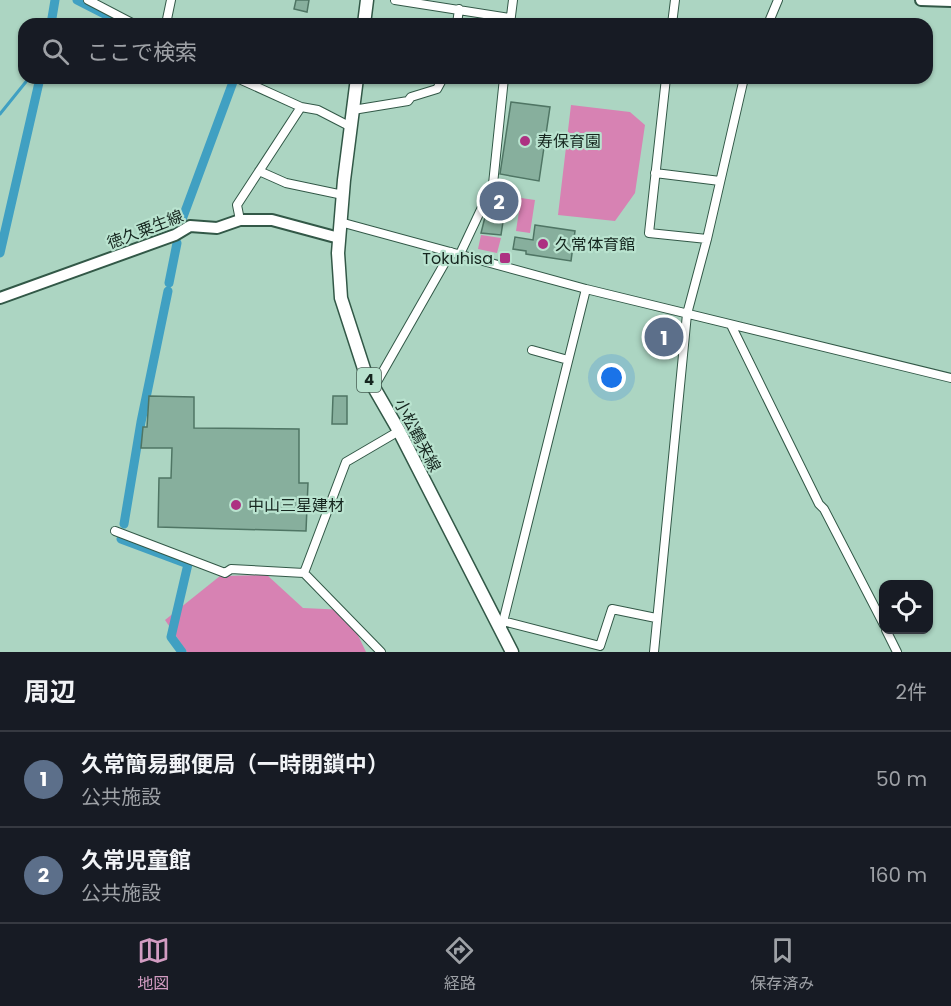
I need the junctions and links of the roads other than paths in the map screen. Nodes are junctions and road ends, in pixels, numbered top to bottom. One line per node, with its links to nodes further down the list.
1 (88, 0): 11 (street)
2 (171, 0): 12 (street)
3 (367, 0): 13 (main road)
4 (395, 0): 10 (street)
5 (513, 0): 16 (street)
6 (675, 0): 17 (street)
7 (778, 0): 18 (street)
8 (921, 0): 9 (main road)
9 (951, 1)
10 (459, 9): 14 (street); 15 (street)
11 (122, 18)
12 (167, 18)
13 (365, 18)
14 (458, 18)
15 (497, 18)
16 (510, 18)
17 (673, 18)
18 (770, 18)
19 (250, 84): 25 (street)
20 (356, 84): 26 (main road, 小松鶴来線 / 4)
21 (440, 84): 26 (street)
22 (503, 84): 37 (street)
23 (665, 84): 29 (street)
24 (743, 84): 30 (street)
25 (302, 107): 27 (street); 28 (street)
26 (353, 110): 27 (main road, 小松鶴来線 / 4)
27 (351, 127): 31 (main road, 小松鶴来線 / 4)
28 (259, 171): 31 (street); 32 (street)
29 (656, 173): 30 (street); 35 (street)
30 (720, 181): 35 (street)
31 (343, 195): 33 (main road, 小松鶴来線 / 4)
32 (240, 220): 34 (main road, 徳久粟生線); 39 (main road, 徳久粟生線)
33 (340, 222): 34 (main road, 小松鶴来線 / 4); 36 (street)
34 (339, 238): 45 (main road, 小松鶴来線 / 4)
35 (707, 239): 40 (street)
36 (451, 252): 37 (street); 45 (street)
37 (460, 254): 38 (street)
38 (586, 289): 40 (street); 43 (street)
39 (0, 298)
40 (687, 314): 41 (street); 50 (street)
41 (731, 325): 44 (street); 49 (street)
42 (532, 351): 43 (street)
43 (568, 360): 51 (street)
44 (951, 378)
45 (374, 387): 46 (main road, 小松鶴来線 / 4)
46 (399, 432): 48 (street); 51 (main road, 小松鶴来線 / 4)
47 (115, 531): 48 (street)
48 (304, 573): 53 (street)
49 (879, 615)
50 (656, 618): 51 (street); 55 (street)
51 (502, 625): 54 (main road, 小松鶴来線 / 4)
52 (888, 634): 56 (street)
53 (381, 652)
54 (512, 652)
55 (654, 652)
56 (897, 652)

